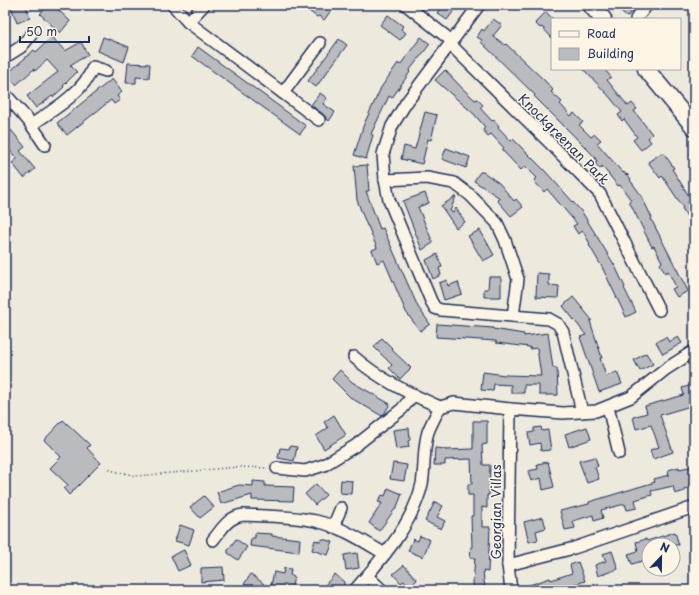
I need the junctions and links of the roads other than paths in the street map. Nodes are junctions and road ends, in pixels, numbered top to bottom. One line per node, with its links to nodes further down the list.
1 (173, 5): 9 (street)
2 (204, 5): 9 (street)
3 (406, 5): 12 (street, Knockgreenan Park)
4 (479, 5): 12 (street)
5 (591, 5): 7 (main road)
6 (647, 5): 8 (street)
7 (602, 18)
8 (637, 18)
9 (188, 22): 16 (street)
10 (31, 35): 13 (street)
11 (320, 43): 16 (street)
12 (451, 43): 22 (street); 23 (street, Knockgreenan Park)
13 (5, 57)
14 (647, 70): 20 (main road)
15 (106, 71): 19 (street)
16 (283, 93): 18 (street)
17 (5, 94): 19 (street)
18 (320, 120)
19 (31, 125): 21 (street)
20 (694, 127)
21 (45, 144)
22 (385, 180): 24 (street); 24 (street)
23 (659, 310)
24 (513, 316): 31 (street)
25 (694, 351): 29 (street)
26 (354, 357): 27 (street)
27 (413, 395): 28 (street); 33 (street)
28 (440, 407): 30 (street); 38 (street)
29 (608, 407): 31 (street); 32 (street)
30 (510, 409): 31 (street); 39 (street, Georgian Villas)
31 (582, 412)
32 (620, 453)
33 (276, 468)
34 (694, 507): 39 (street, Georgian Villas)
35 (340, 508): 36 (street)
36 (333, 527): 37 (street); 38 (street)
37 (213, 540)
38 (385, 554): 40 (street)
39 (508, 565): 43 (street)
40 (367, 576): 41 (street); 42 (street)
41 (355, 590)
42 (382, 590)
43 (511, 590)

